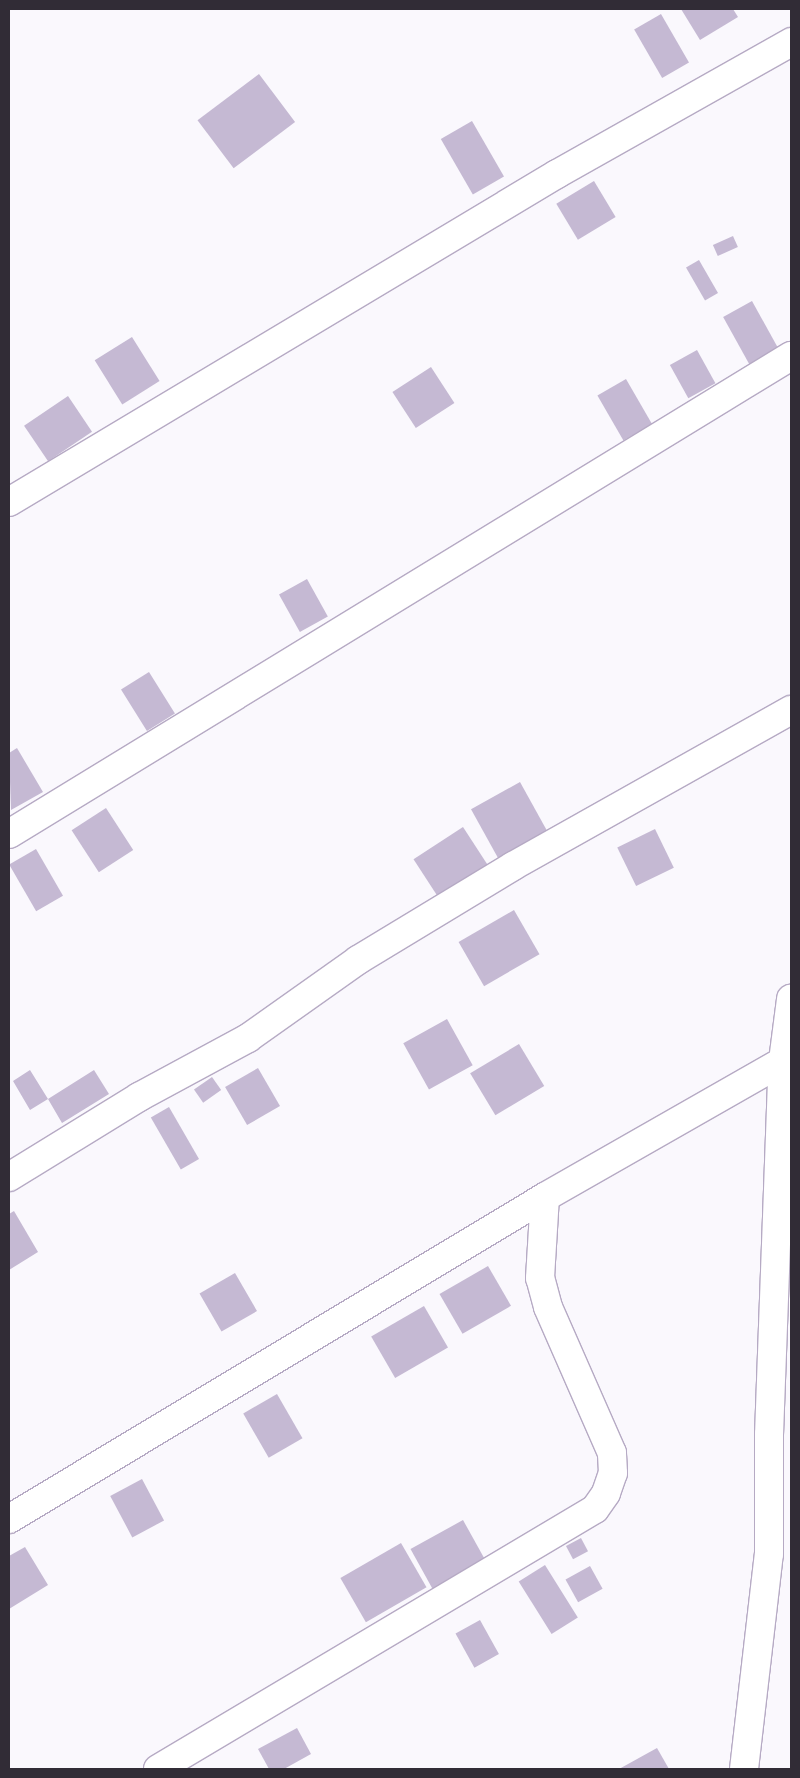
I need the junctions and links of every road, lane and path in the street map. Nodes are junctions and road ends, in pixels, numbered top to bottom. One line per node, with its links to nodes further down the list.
1 (791, 42): 3 (street)
2 (791, 356): 5 (street)
3 (9, 502)
4 (791, 710): 8 (street)
5 (9, 834)
6 (791, 999): 7 (street)
7 (787, 1061): 9 (street); 12 (street)
8 (9, 1177)
9 (545, 1197): 10 (street); 11 (street)
10 (9, 1518)
11 (158, 1769)
12 (744, 1769)

